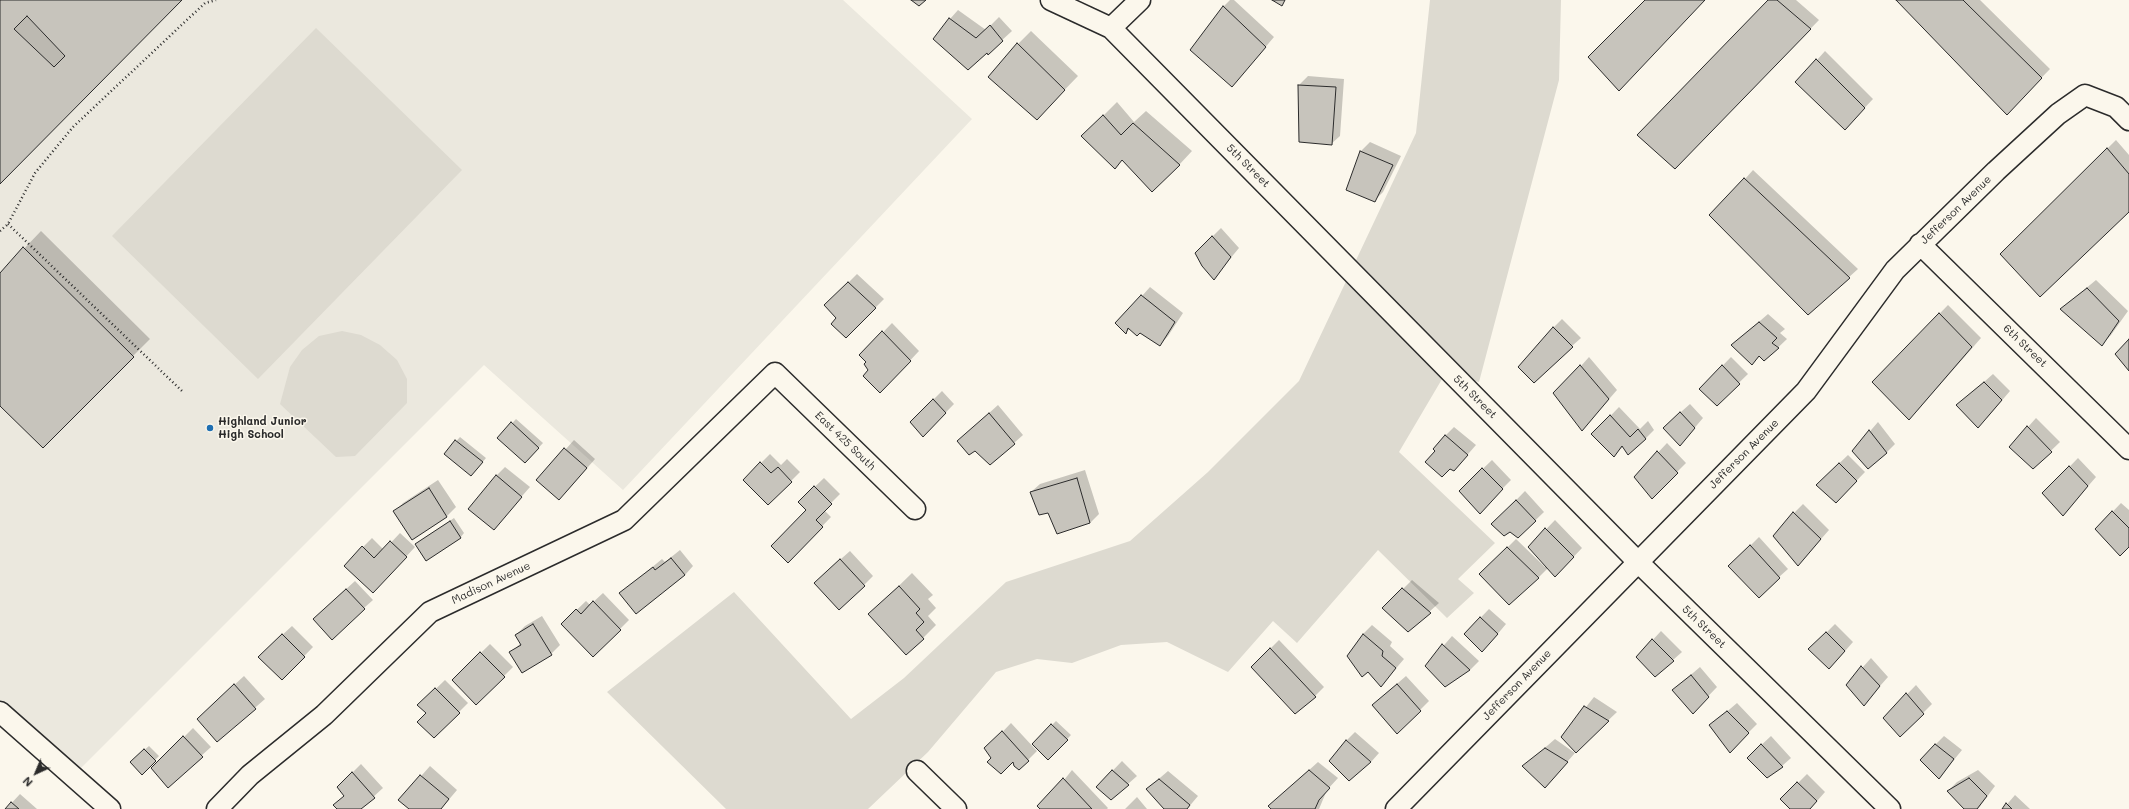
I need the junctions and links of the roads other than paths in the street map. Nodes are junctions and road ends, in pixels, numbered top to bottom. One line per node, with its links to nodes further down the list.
1 (1051, 0): 3 (street, 5th Street)
2 (1140, 0): 3 (street)
3 (1111, 28): 9 (street, 5th Street)
4 (2129, 120): 5 (street, Jefferson Avenue)
5 (1920, 244): 7 (street, 6th Street); 9 (street, Jefferson Avenue)
6 (775, 373): 8 (street, East 425 South); 13 (street, Madison Avenue)
7 (2129, 449)
8 (915, 509)
9 (1638, 562): 15 (street, Jefferson Avenue); 16 (street, 5th Street)
10 (0, 712): 12 (street)
11 (917, 771): 14 (street)
12 (110, 809)
13 (217, 809)
14 (956, 809)
15 (1396, 809)
16 (1890, 809)

